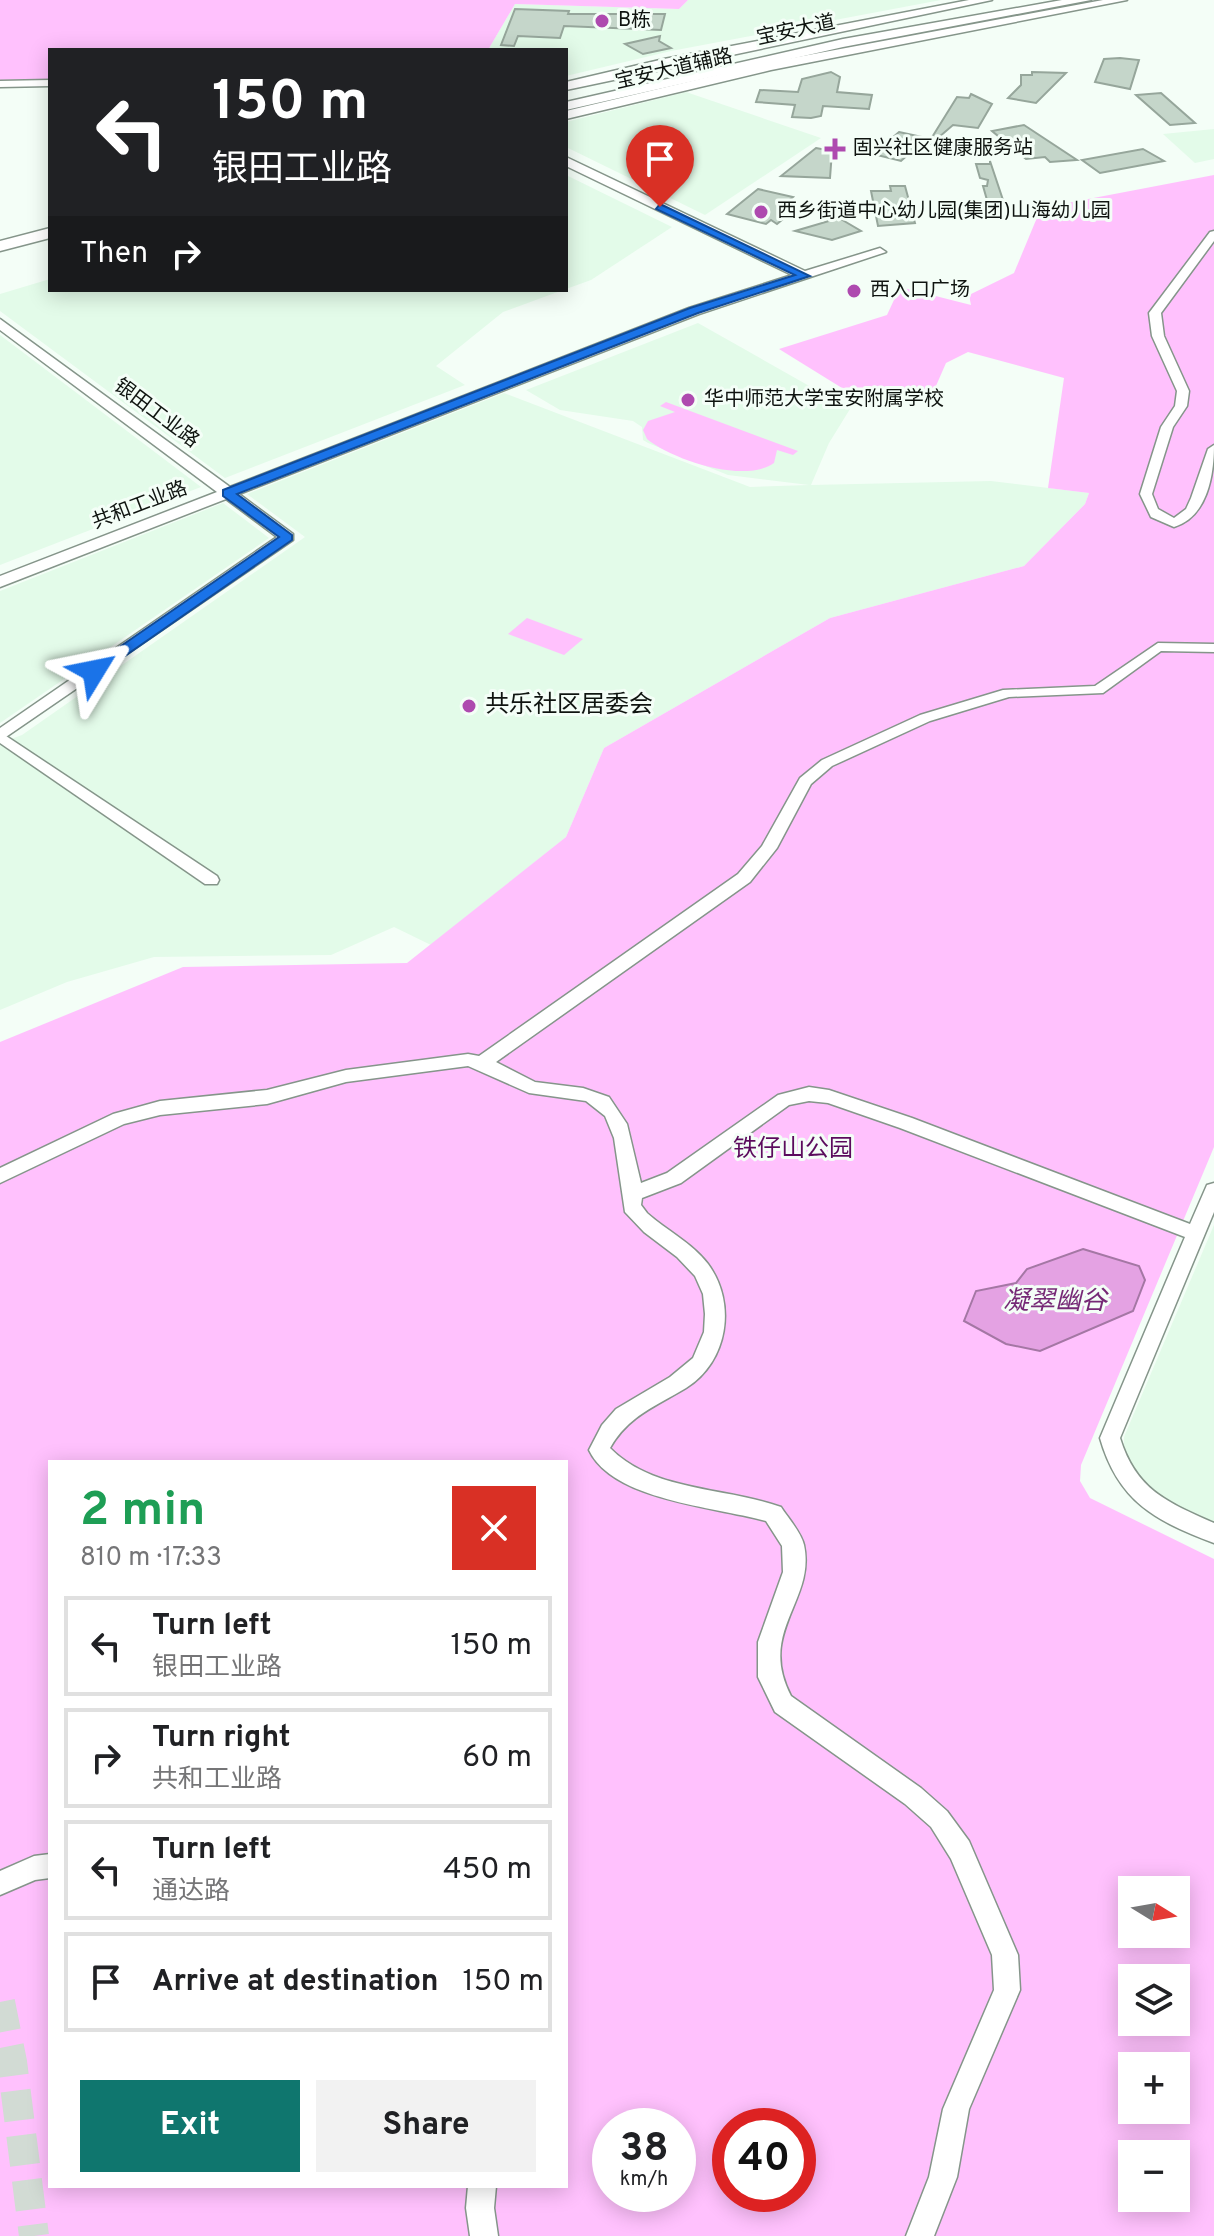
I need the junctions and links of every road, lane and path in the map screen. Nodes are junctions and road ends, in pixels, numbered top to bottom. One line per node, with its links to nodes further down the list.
1 (986, 0): 6 (main road); 9 (main road, 宝安大道辅路)
2 (1020, 0): 6 (main road, 宝安大道)
3 (1084, 0): 7 (main road, 宝安大道)
4 (1121, 0): 5 (main road, 宝安大道辅路)
5 (1032, 15): 7 (main road); 17 (main road, 宝安大道辅路)
6 (920, 17): 8 (main road, 宝安大道)
7 (933, 26): 13 (main road, 宝安大道)
8 (766, 48): 9 (main road); 14 (main road, 宝安大道)
9 (664, 63): 12 (main road, 宝安大道辅路)
10 (48, 83): 11 (street)
11 (0, 84)
12 (568, 86)
13 (616, 94): 15 (main road, 宝安大道); 16 (main road)
14 (568, 95)
15 (568, 106)
16 (568, 113)
17 (568, 114)
18 (568, 162): 25 (street)
19 (48, 221): 20 (main road)
20 (0, 233)
21 (48, 234): 23 (main road)
22 (1214, 234): 29 (street)
23 (0, 246)
24 (875, 251): 26 (street, 共和工业路)
25 (760, 255): 26 (street); 27 (street)
26 (801, 274): 27 (street, 共和工业路); 30 (street, 共和工业路)
27 (752, 286): 30 (street, 共和工业路)
28 (0, 323): 30 (street, 银田工业路)
29 (1214, 449)
30 (224, 490): 31 (street, 共和工业路); 32 (street, 共和工业路); 34 (street, 银田工业路)
31 (0, 573)
32 (0, 582)
33 (1214, 648): 36 (street)
34 (0, 736): 35 (street)
35 (211, 880)
36 (484, 1061): 37 (street); 39 (street)
37 (0, 1176)
38 (1214, 1190): 40 (street)
39 (633, 1194): 40 (street); 46 (street)
40 (1196, 1234): 41 (street)
41 (1214, 1533)
42 (48, 1866): 43 (street)
43 (0, 1883)
44 (482, 2188): 45 (street)
45 (484, 2236)
46 (920, 2236)

